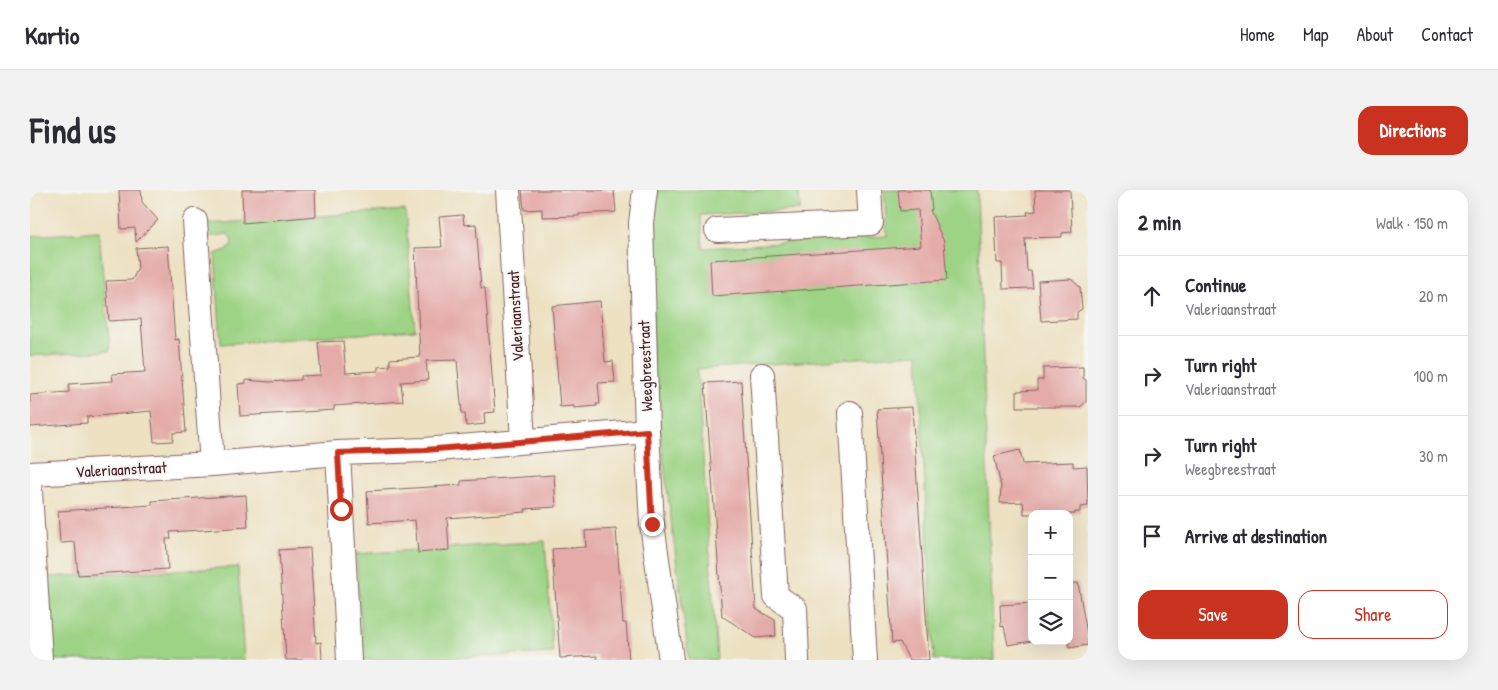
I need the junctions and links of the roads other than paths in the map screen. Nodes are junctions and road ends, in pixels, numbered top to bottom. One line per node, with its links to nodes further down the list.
1 (508, 190): 9 (street, Valeriaanstraat)
2 (646, 190): 8 (street, Weegbreestraat)
3 (869, 190): 5 (street)
4 (195, 221): 11 (street)
5 (717, 230)
6 (762, 375): 17 (street)
7 (850, 413): 18 (street)
8 (647, 431): 9 (street, Valeriaanstraat); 16 (street, Weegbreestraat)
9 (523, 441): 10 (street, Valeriaanstraat)
10 (338, 453): 11 (street, Valeriaanstraat); 15 (street)
11 (212, 464): 12 (street, Valeriaanstraat)
12 (30, 474)
13 (30, 490): 14 (street)
14 (40, 660)
15 (349, 660)
16 (672, 660)
17 (798, 660)
18 (865, 660)

